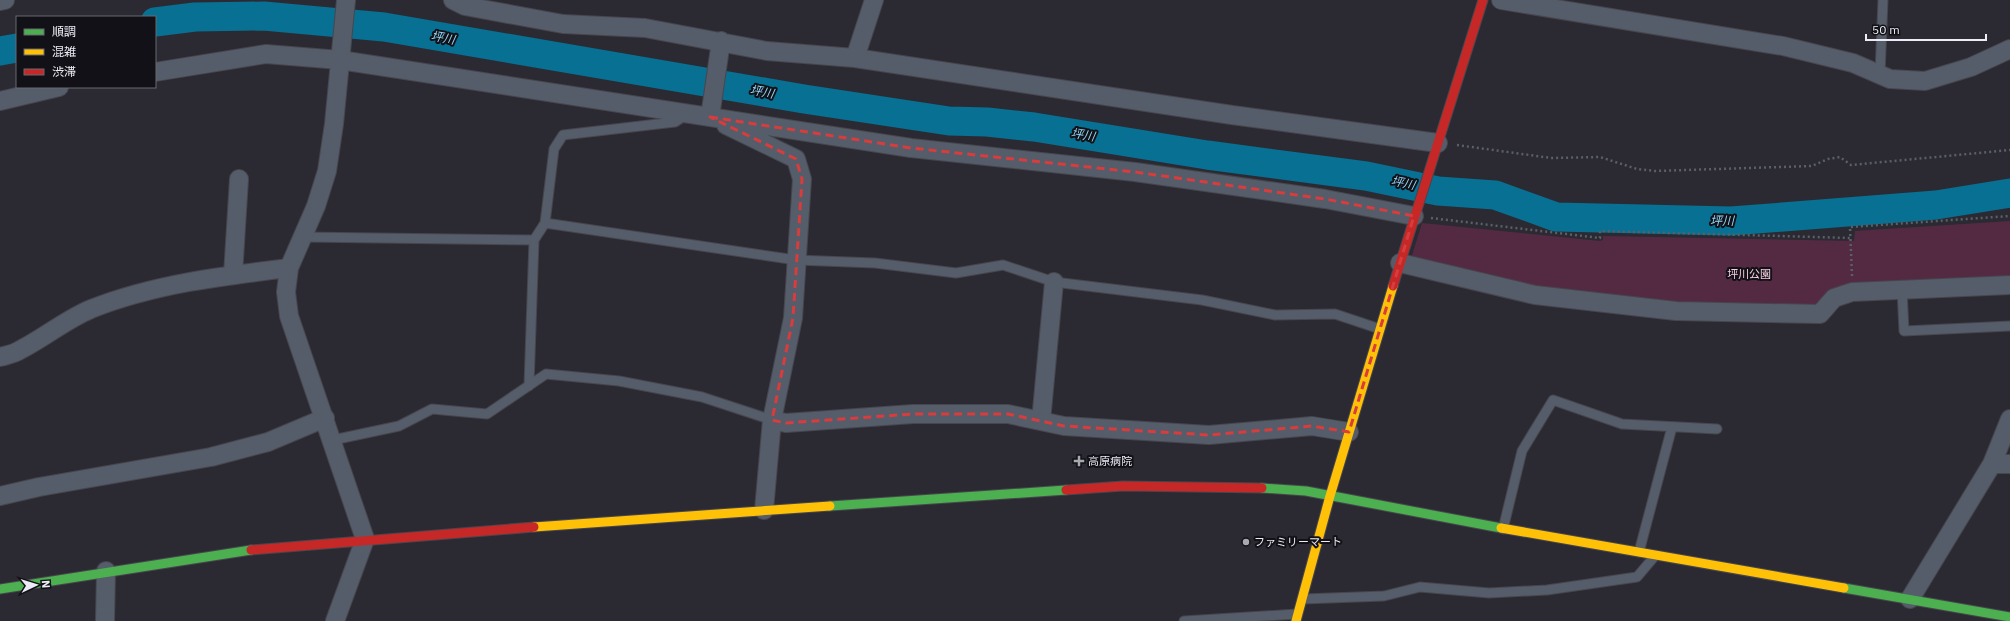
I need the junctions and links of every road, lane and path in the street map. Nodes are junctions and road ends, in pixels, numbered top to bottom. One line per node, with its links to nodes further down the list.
1 (5, 0): 7 (street)
2 (453, 0): 9 (street)
3 (874, 0): 12 (street)
4 (1483, 0): 19 (street)
5 (1501, 0): 14 (street)
6 (1884, 0): 14 (lane)
7 (0, 1)
8 (346, 7): 11 (street)
9 (720, 47): 12 (street); 17 (street)
10 (2010, 49): 14 (street)
11 (341, 55): 13 (street); 18 (street); 25 (street)
12 (855, 58): 19 (street)
13 (156, 72)
14 (1880, 74)
15 (55, 88): 16 (street)
16 (0, 101)
17 (711, 113): 18 (street); 22 (street); 28 (street)
18 (688, 115): 24 (lane)
19 (1436, 146): 20 (path); 22 (street)
20 (2010, 150)
21 (239, 179): 31 (street)
22 (1415, 212): 26 (path); 29 (street)
23 (2010, 216): 26 (path)
24 (544, 223): 27 (lane); 28 (lane)
25 (302, 237): 27 (lane); 30 (street)
26 (1850, 238): 35 (path)
27 (534, 240): 39 (lane)
28 (796, 260): 32 (lane); 42 (street)
29 (1400, 263): 35 (street); 37 (street)
30 (289, 268): 31 (street); 40 (street)
31 (233, 275): 38 (street)
32 (1054, 282): 37 (lane); 43 (street)
33 (2010, 285): 34 (street)
34 (1902, 289): 35 (street); 36 (lane)
35 (1852, 292)
36 (2010, 326)
37 (1380, 329): 46 (street)
38 (0, 357)
39 (528, 386): 42 (lane); 47 (lane)
40 (325, 418): 47 (street); 50 (street)
41 (2010, 419): 48 (street)
42 (772, 420): 43 (street); 52 (street)
43 (1041, 422): 46 (street)
44 (1672, 427): 45 (lane); 53 (lane); 55 (lane)
45 (1717, 429)
46 (1349, 432): 51 (street)
47 (333, 440): 54 (street)
48 (1992, 464): 49 (street); 60 (street)
49 (2010, 464)
50 (0, 496)
51 (1330, 496): 52 (street); 53 (street); 59 (street)
52 (764, 510): 54 (street)
53 (1503, 529): 55 (street)
54 (365, 539): 57 (street); 64 (street)
55 (1639, 552): 56 (street)
56 (1656, 555): 59 (lane); 60 (street)
57 (106, 571): 58 (street); 63 (street)
58 (0, 589)
59 (1303, 599): 62 (street)
60 (1910, 599): 61 (street)
61 (2010, 616)
62 (1296, 618): 65 (lane)
63 (105, 621)
64 (335, 621)
65 (1184, 621)

